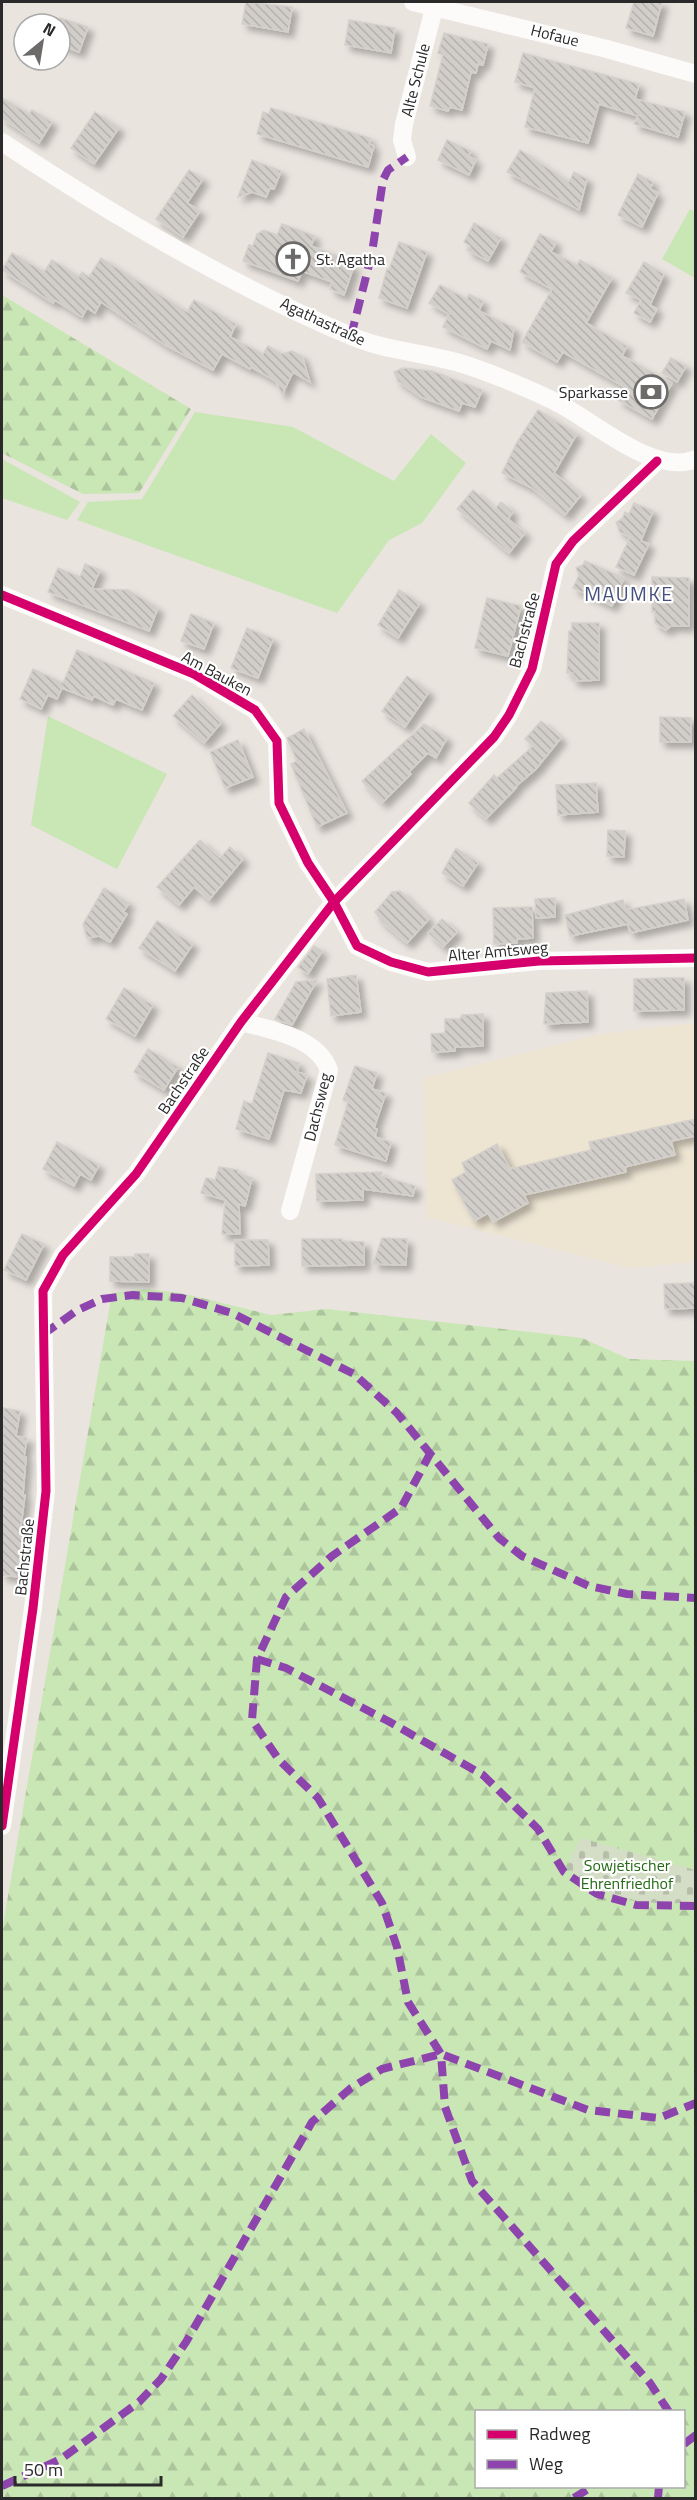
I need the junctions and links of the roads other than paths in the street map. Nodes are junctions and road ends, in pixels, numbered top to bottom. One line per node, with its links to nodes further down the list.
1 (413, 2): 2 (street, Hofaue)
2 (435, 4): 3 (street, Hofaue); 5 (street, Alte Schule)
3 (696, 74)
4 (2, 142): 7 (street, Agathastraße)
5 (407, 157)
6 (696, 459): 7 (street, Agathastraße)
7 (657, 461): 9 (street, Bachstraße)
8 (2, 595): 9 (street, Am Bauken)
9 (334, 902): 10 (street, Alter Amtsweg); 11 (street, Bachstraße)
10 (696, 958)
11 (241, 1022): 12 (street, Dachsweg); 13 (street, Bachstraße)
12 (290, 1211)
13 (2, 1826)

